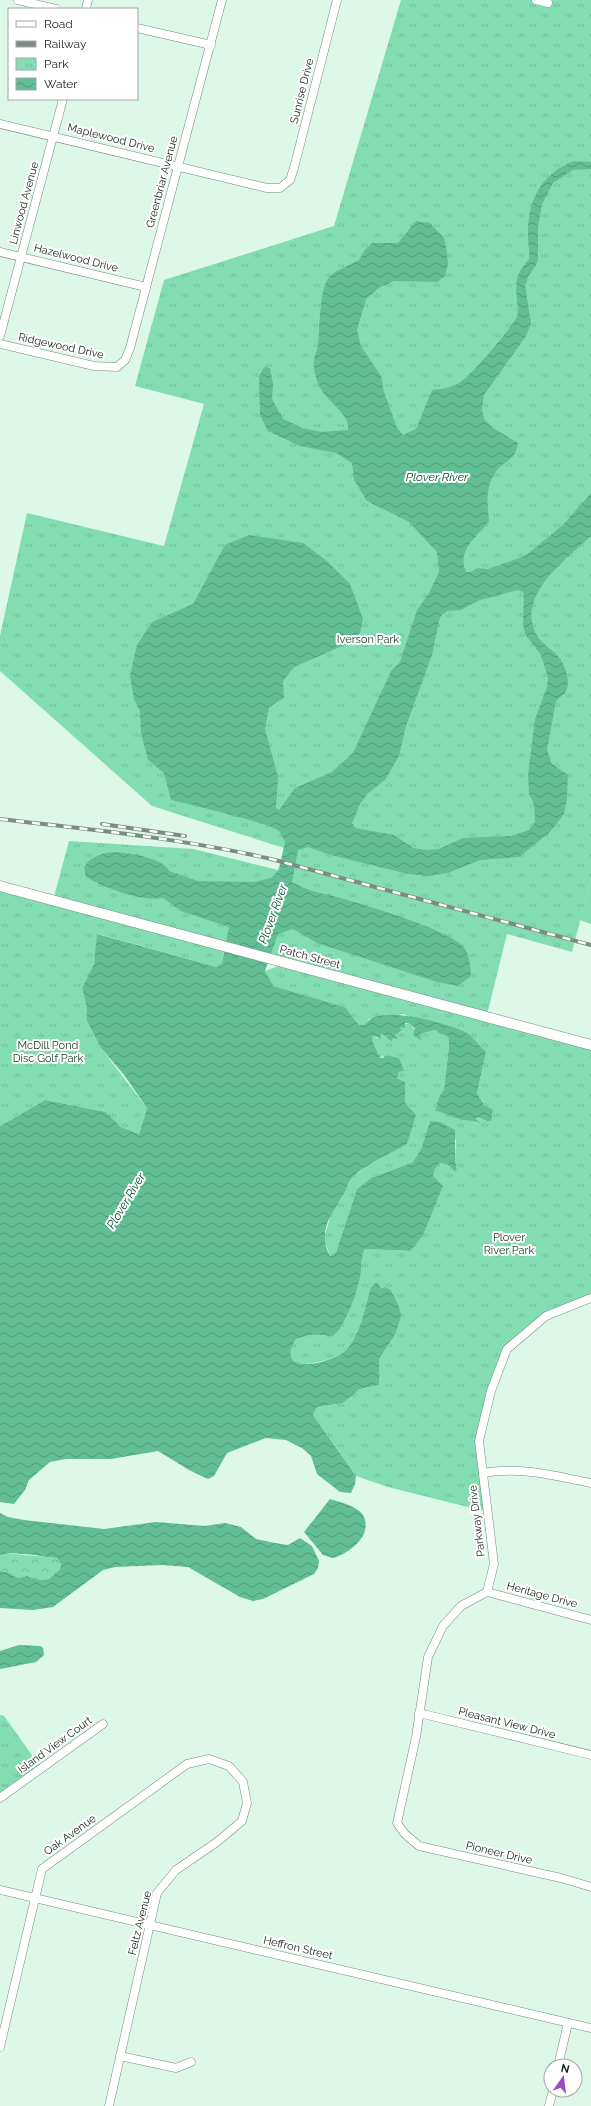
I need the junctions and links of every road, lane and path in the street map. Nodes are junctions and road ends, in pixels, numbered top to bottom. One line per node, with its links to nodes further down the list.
1 (18, 0): 6 (street)
2 (222, 0): 8 (street, Greenbriar Avenue)
3 (337, 0): 13 (street, Sunrise Drive)
4 (536, 0): 5 (street)
5 (548, 3)
6 (52, 8)
7 (138, 28): 8 (street)
8 (210, 45): 12 (street, Greenbriar Avenue)
9 (63, 100): 11 (street, Linwood Avenue)
10 (0, 124): 11 (street, Maplewood Drive)
11 (53, 135): 12 (street, Maplewood Drive); 15 (street, Linwood Avenue)
12 (178, 165): 13 (street, Maplewood Drive); 16 (street, Greenbriar Avenue)
13 (285, 186)
14 (0, 252): 15 (street, Hazelwood Drive)
15 (21, 256): 16 (street, Hazelwood Drive); 17 (street, Linwood Avenue)
16 (146, 286): 19 (street, Greenbriar Avenue)
17 (0, 336)
18 (0, 344): 19 (street, Ridgewood Drive)
19 (117, 367)
20 (0, 886): 21 (street, Patch Street)
21 (591, 1045)
22 (591, 1298): 23 (street, Parkway Drive)
23 (483, 1473): 24 (street); 25 (street, Parkway Drive)
24 (591, 1483)
25 (488, 1592): 26 (street, Heritage Drive); 27 (street)
26 (591, 1620)
27 (418, 1713): 29 (street, Pleasant View Drive); 32 (street, Pioneer Drive)
28 (103, 1724): 31 (street, Island View Court)
29 (591, 1755)
30 (243, 1782): 34 (street, Oak Avenue); 35 (street, Feltz Avenue)
31 (0, 1798)
32 (591, 1887)
33 (0, 1890): 34 (street, Heffron Street)
34 (35, 1899): 35 (street, Heffron Street); 38 (street, Oak Avenue)
35 (150, 1924): 36 (street, Heffron Street); 39 (street, Feltz Avenue)
36 (568, 2023): 37 (street, Heffron Street); 40 (street)
37 (591, 2028)
38 (0, 2047)
39 (120, 2056): 41 (street); 42 (street, Feltz Avenue)
40 (560, 2058)
41 (191, 2062)
42 (109, 2106)

